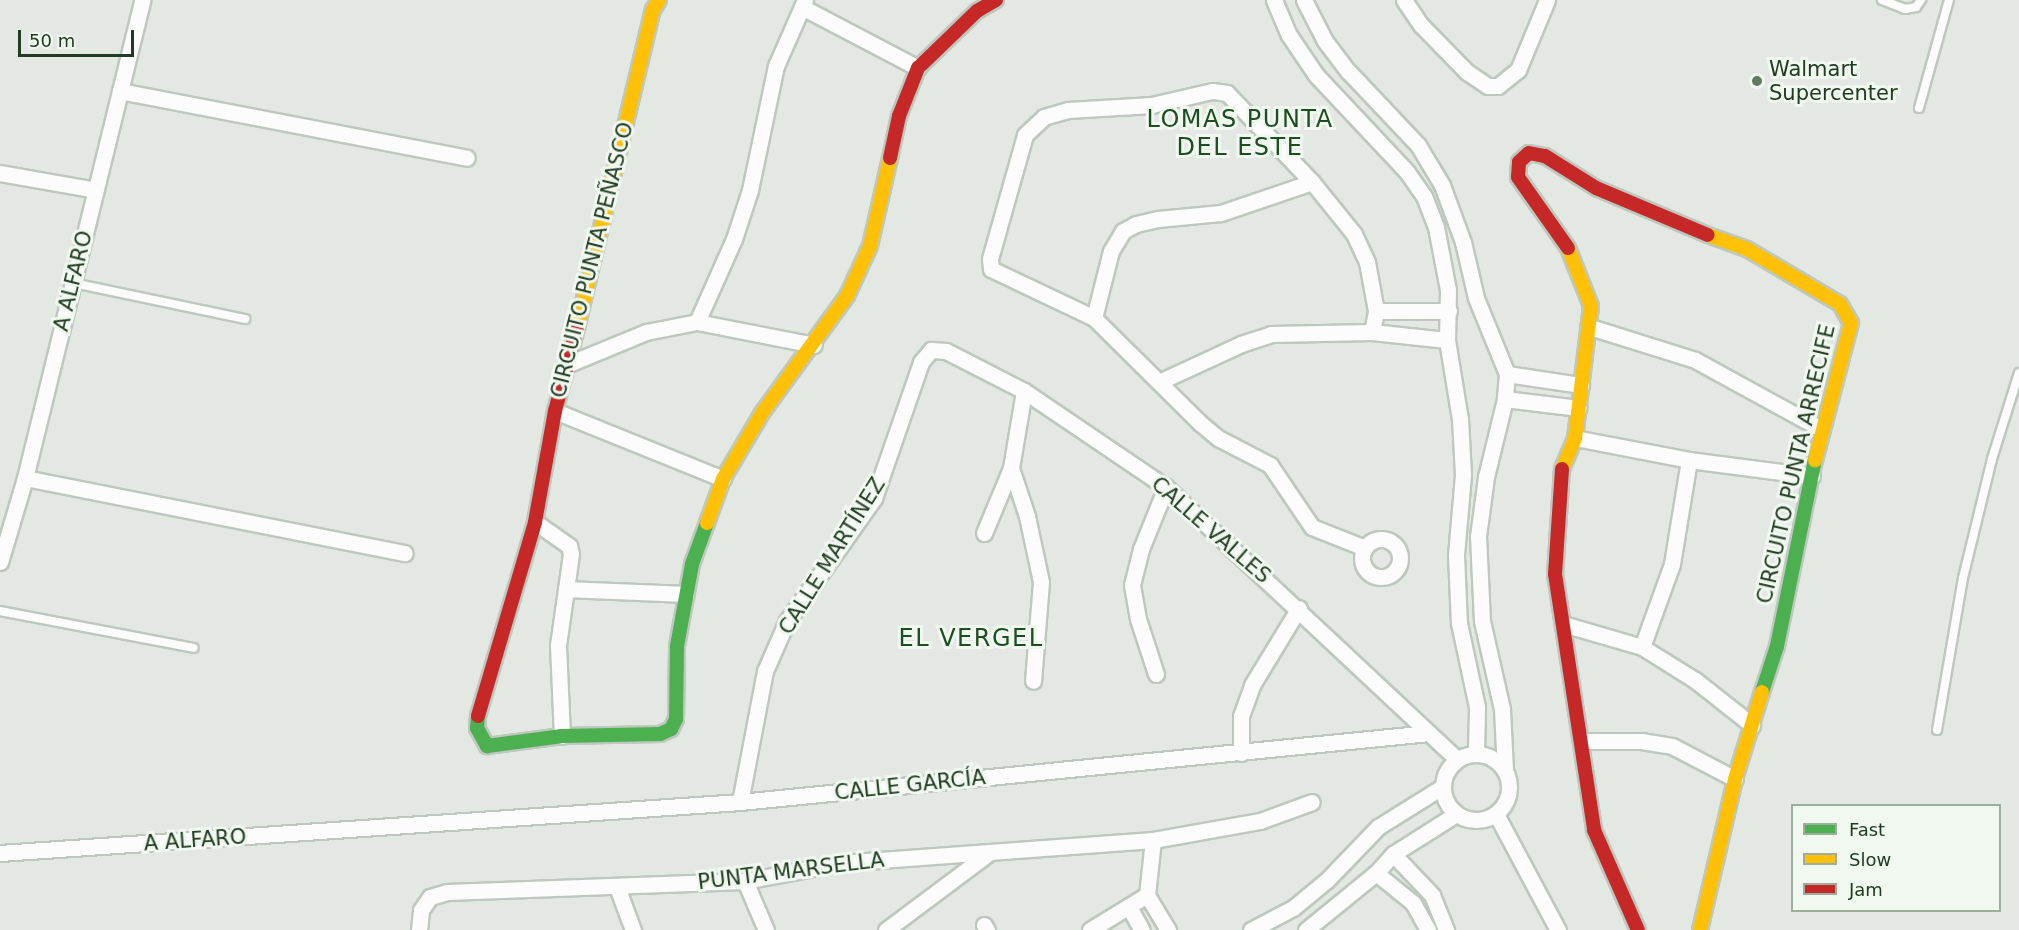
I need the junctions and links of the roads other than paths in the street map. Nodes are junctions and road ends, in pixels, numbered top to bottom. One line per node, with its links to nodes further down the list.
1 (142, 0): 13 (street, A ALFARO)
2 (659, 0): 32 (street, CIRCUITO PUNTA PEÑASCO)
3 (996, 0): 12 (street, CIRCUITO PUNTA PEÑASCO)
4 (1274, 0): 16 (street)
5 (1305, 0): 14 (street)
6 (1404, 0): 7 (street)
7 (1547, 0)
8 (1882, 0): 9 (lane)
9 (1921, 0)
10 (1949, 0): 15 (lane)
11 (804, 3): 12 (street); 26 (street)
12 (918, 68): 30 (street, CIRCUITO PUNTA PEÑASCO)
13 (120, 91): 17 (street); 20 (street, A ALFARO)
14 (1366, 92): 16 (street); 34 (street)
15 (1919, 108)
16 (1349, 110): 23 (street)
17 (468, 158)
18 (0, 173): 20 (street)
19 (1312, 182): 22 (street); 24 (street); 24 (street)
20 (96, 190): 21 (street, A ALFARO)
21 (73, 283): 25 (lane); 46 (street, A ALFARO)
22 (1376, 311): 23 (street); 28 (street)
23 (1449, 311): 29 (street)
24 (1094, 318): 35 (street)
25 (245, 319)
26 (697, 322): 30 (street); 32 (street)
27 (1590, 327): 36 (street, CIRCUITO PUNTA ARRECIFE); 41 (street); 41 (street, CIRCUITO PUNTA ARRECIFE)
28 (1372, 332): 29 (street); 35 (street)
29 (1447, 340): 69 (street)
30 (814, 345): 47 (street, CIRCUITO PUNTA PEÑASCO)
31 (931, 350): 37 (street, CALLE VALLES); 74 (street, CALLE MARTÍNEZ)
32 (566, 365): 40 (street, CIRCUITO PUNTA PEÑASCO)
33 (2019, 373): 64 (lane)
34 (1507, 374): 36 (street); 38 (street)
35 (1161, 381): 51 (street)
36 (1581, 384): 39 (street, CIRCUITO PUNTA ARRECIFE)
37 (1024, 391): 44 (street); 48 (street, CALLE VALLES)
38 (1505, 399): 39 (street); 71 (street)
39 (1578, 408): 42 (street, CIRCUITO PUNTA ARRECIFE)
40 (555, 411): 47 (street); 49 (street, CIRCUITO PUNTA PEÑASCO)
41 (1821, 429): 45 (street, CIRCUITO PUNTA ARRECIFE)
42 (1575, 438): 43 (street); 58 (street, CIRCUITO PUNTA ARRECIFE)
43 (1689, 460): 45 (street); 59 (street)
44 (1011, 468): 50 (street); 62 (street)
45 (1812, 476): 63 (street, CIRCUITO PUNTA ARRECIFE)
46 (25, 478): 52 (street); 53 (street, A ALFARO)
47 (723, 479): 55 (street, CIRCUITO PUNTA PEÑASCO)
48 (1166, 487): 56 (street, CALLE VALLES); 61 (street)
49 (535, 522): 54 (street); 66 (street, CIRCUITO PUNTA PEÑASCO)
50 (984, 533)
51 (1365, 548)
52 (405, 553)
53 (0, 562)
54 (566, 590): 55 (street); 66 (street)
55 (687, 594): 66 (street, CIRCUITO PUNTA PEÑASCO)
56 (1299, 608): 65 (street, CALLE VALLES); 68 (street)
57 (0, 611): 60 (lane)
58 (1563, 624): 59 (street); 67 (street, CIRCUITO PUNTA ARRECIFE)
59 (1642, 647): 63 (street)
60 (194, 648)
61 (1156, 674)
62 (1033, 681)
63 (1752, 725): 72 (street, CIRCUITO PUNTA ARRECIFE)
64 (1937, 730)
65 (1429, 733): 68 (street, CALLE GARCÍA); 70 (street, CALLE VALLES)
66 (562, 736)
67 (1582, 741): 72 (street); 100 (street, CIRCUITO PUNTA ARRECIFE)
68 (1241, 753): 74 (street, CALLE GARCÍA)
69 (1476, 753): 70 (street); 71 (street)
70 (1457, 759): 73 (street)
71 (1506, 770): 77 (street)
72 (1735, 779): 101 (street, CIRCUITO PUNTA ARRECIFE)
73 (1442, 787): 76 (street); 95 (street)
74 (740, 802): 78 (street, CALLE GARCÍA)
75 (1312, 802): 79 (street, PUNTA MARSELLA)
76 (1456, 814): 77 (street); 82 (street)
77 (1496, 814): 99 (street)
78 (390, 826): 80 (street, A ALFARO)
79 (1153, 840): 81 (street, PUNTA MARSELLA); 86 (street)
80 (0, 853)
81 (989, 853): 84 (street, PUNTA MARSELLA); 91 (street)
82 (1393, 854): 83 (street); 98 (street)
83 (1376, 873): 96 (street); 97 (street)
84 (744, 881): 85 (street, PUNTA MARSELLA); 90 (street)
85 (617, 887): 88 (street, PUNTA MARSELLA); 89 (street)
86 (1147, 895): 87 (street); 94 (street)
87 (1129, 907): 92 (street); 93 (street)
88 (419, 930)
89 (633, 930)
90 (766, 930)
91 (886, 930)
92 (1090, 930)
93 (1142, 930)
94 (1168, 930)
95 (1251, 930)
96 (1306, 930)
97 (1428, 930)
98 (1446, 930)
99 (1558, 930)
100 (1638, 930)
101 (1700, 930)

